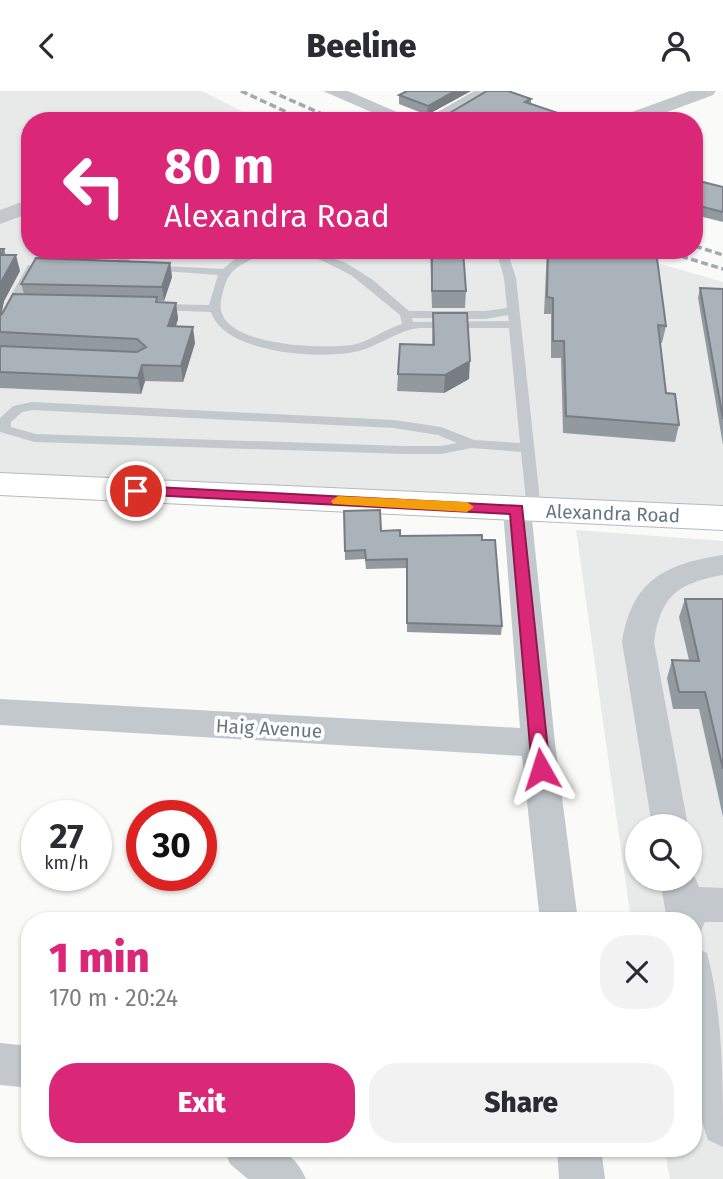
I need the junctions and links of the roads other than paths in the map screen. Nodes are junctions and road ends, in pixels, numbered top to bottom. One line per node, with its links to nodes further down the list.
1 (331, 91): 4 (street)
2 (487, 91): 5 (street)
3 (707, 91): 6 (street)
4 (386, 112)
5 (448, 112)
6 (650, 112)
7 (21, 209): 8 (street)
8 (0, 218)
9 (121, 259): 14 (lane)
10 (242, 259): 14 (lane)
11 (323, 259): 20 (lane)
12 (504, 259): 19 (lane)
13 (51, 261): 15 (lane)
14 (225, 272): 18 (lane)
15 (11, 303): 16 (lane); 22 (lane)
16 (24, 304)
17 (146, 307): 18 (lane)
18 (213, 309): 20 (lane)
19 (513, 311): 20 (lane); 21 (lane)
20 (407, 320): 21 (lane)
21 (515, 325): 24 (lane)
22 (0, 326)
23 (472, 443): 23 (lane); 24 (lane)
24 (527, 448): 26 (lane)
25 (0, 484): 26 (street, Alexandra Road)
26 (525, 510): 27 (street, Alexandra Road); 30 (street)
27 (723, 518)
28 (723, 565): 31 (street)
29 (0, 712): 30 (street, Haig Avenue)
30 (538, 743): 34 (street)
31 (668, 814)
32 (682, 901): 33 (street)
33 (723, 905)
34 (558, 912)
35 (702, 1024): 38 (street)
36 (0, 1064): 37 (street)
37 (21, 1066)
38 (723, 1125)
39 (257, 1157): 41 (street)
40 (580, 1157): 42 (street)
41 (283, 1179)
42 (582, 1179)

